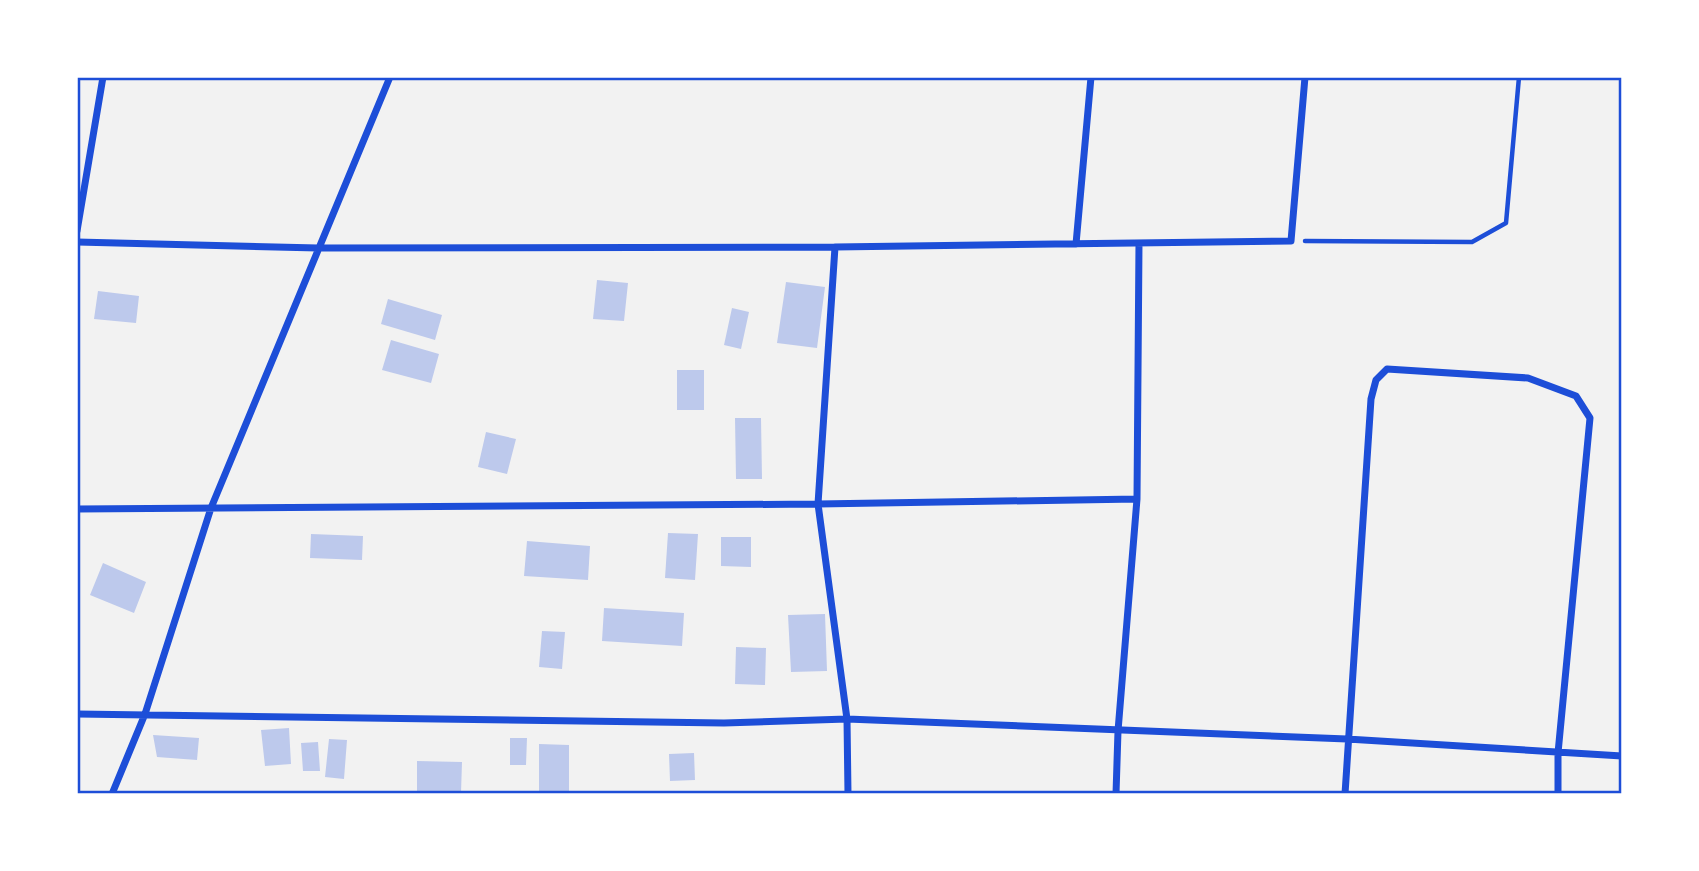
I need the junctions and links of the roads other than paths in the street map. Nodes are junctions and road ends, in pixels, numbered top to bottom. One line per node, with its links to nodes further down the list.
1 (103, 77): 5 (street)
2 (390, 77): 10 (street)
3 (1091, 77): 8 (street)
4 (1305, 77): 7 (street)
5 (77, 231)
6 (77, 242): 10 (street)
7 (1139, 243): 8 (street); 11 (street)
8 (1076, 244): 9 (street)
9 (835, 247): 10 (street); 12 (street)
10 (318, 248): 13 (street)
11 (1137, 499): 12 (street); 18 (street)
12 (818, 504): 13 (street); 17 (street)
13 (211, 508): 14 (street); 16 (street)
14 (77, 509)
15 (77, 714): 16 (street)
16 (145, 714): 17 (street); 22 (street)
17 (847, 719): 18 (street); 23 (street)
18 (1118, 731): 19 (street); 24 (street)
19 (1347, 739): 20 (street); 20 (street); 25 (street)
20 (1558, 752): 21 (street); 26 (street)
21 (1622, 756)
22 (112, 794)
23 (848, 794)
24 (1116, 794)
25 (1345, 794)
26 (1558, 794)

